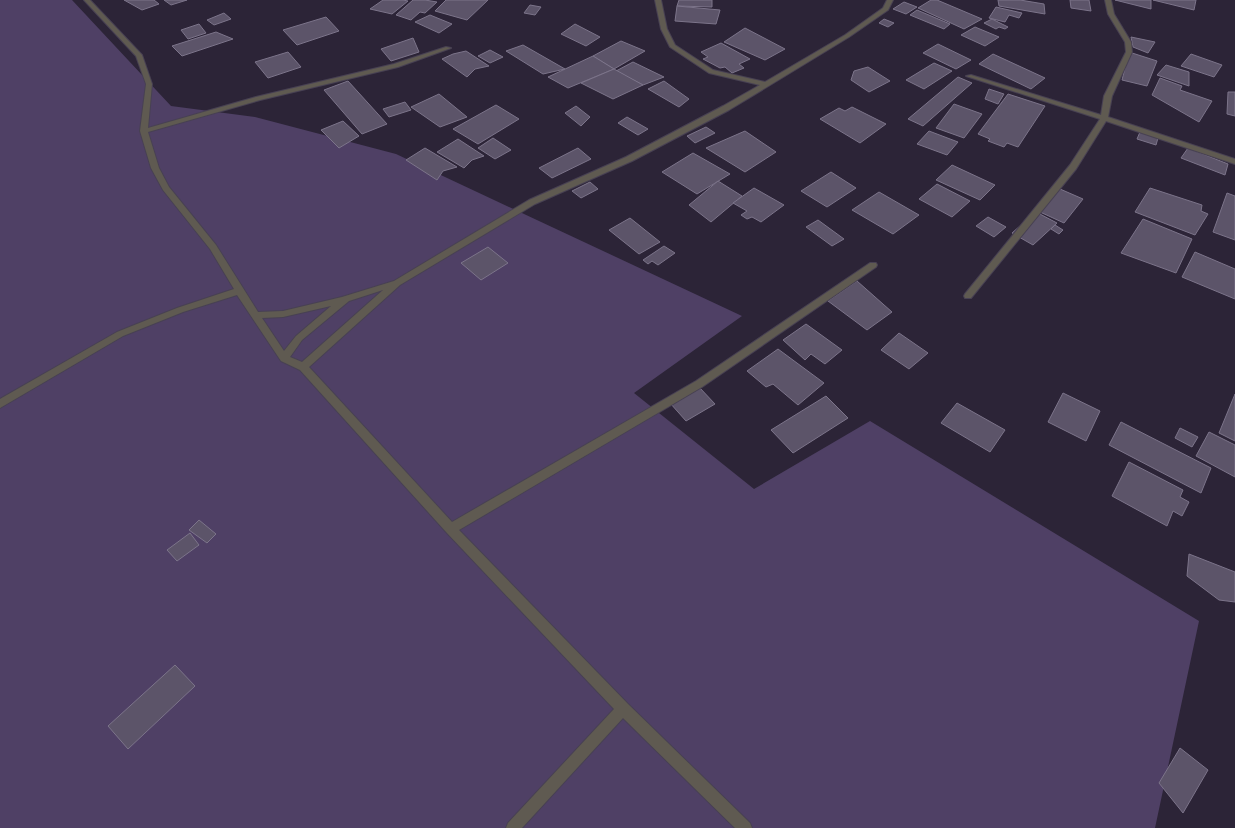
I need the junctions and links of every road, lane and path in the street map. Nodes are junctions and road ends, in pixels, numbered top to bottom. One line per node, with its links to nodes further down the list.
1 (658, 0): 7 (street)
2 (890, 0): 7 (street)
3 (1108, 0): 8 (street)
4 (91, 2): 9 (street)
5 (448, 48): 9 (street)
6 (969, 76): 8 (street)
7 (766, 84): 12 (street)
8 (1104, 118): 10 (street); 14 (street)
9 (144, 131): 13 (street)
10 (1235, 162)
11 (873, 265): 20 (street)
12 (397, 283): 15 (street); 18 (street)
13 (239, 291): 16 (street); 19 (street)
14 (968, 296)
15 (346, 299): 16 (street); 17 (street)
16 (256, 315): 17 (street)
17 (284, 358): 18 (street)
18 (303, 367): 20 (street)
19 (0, 404)
20 (451, 529): 21 (street)
21 (623, 708): 22 (street); 23 (street)
22 (513, 828)
23 (745, 828)

